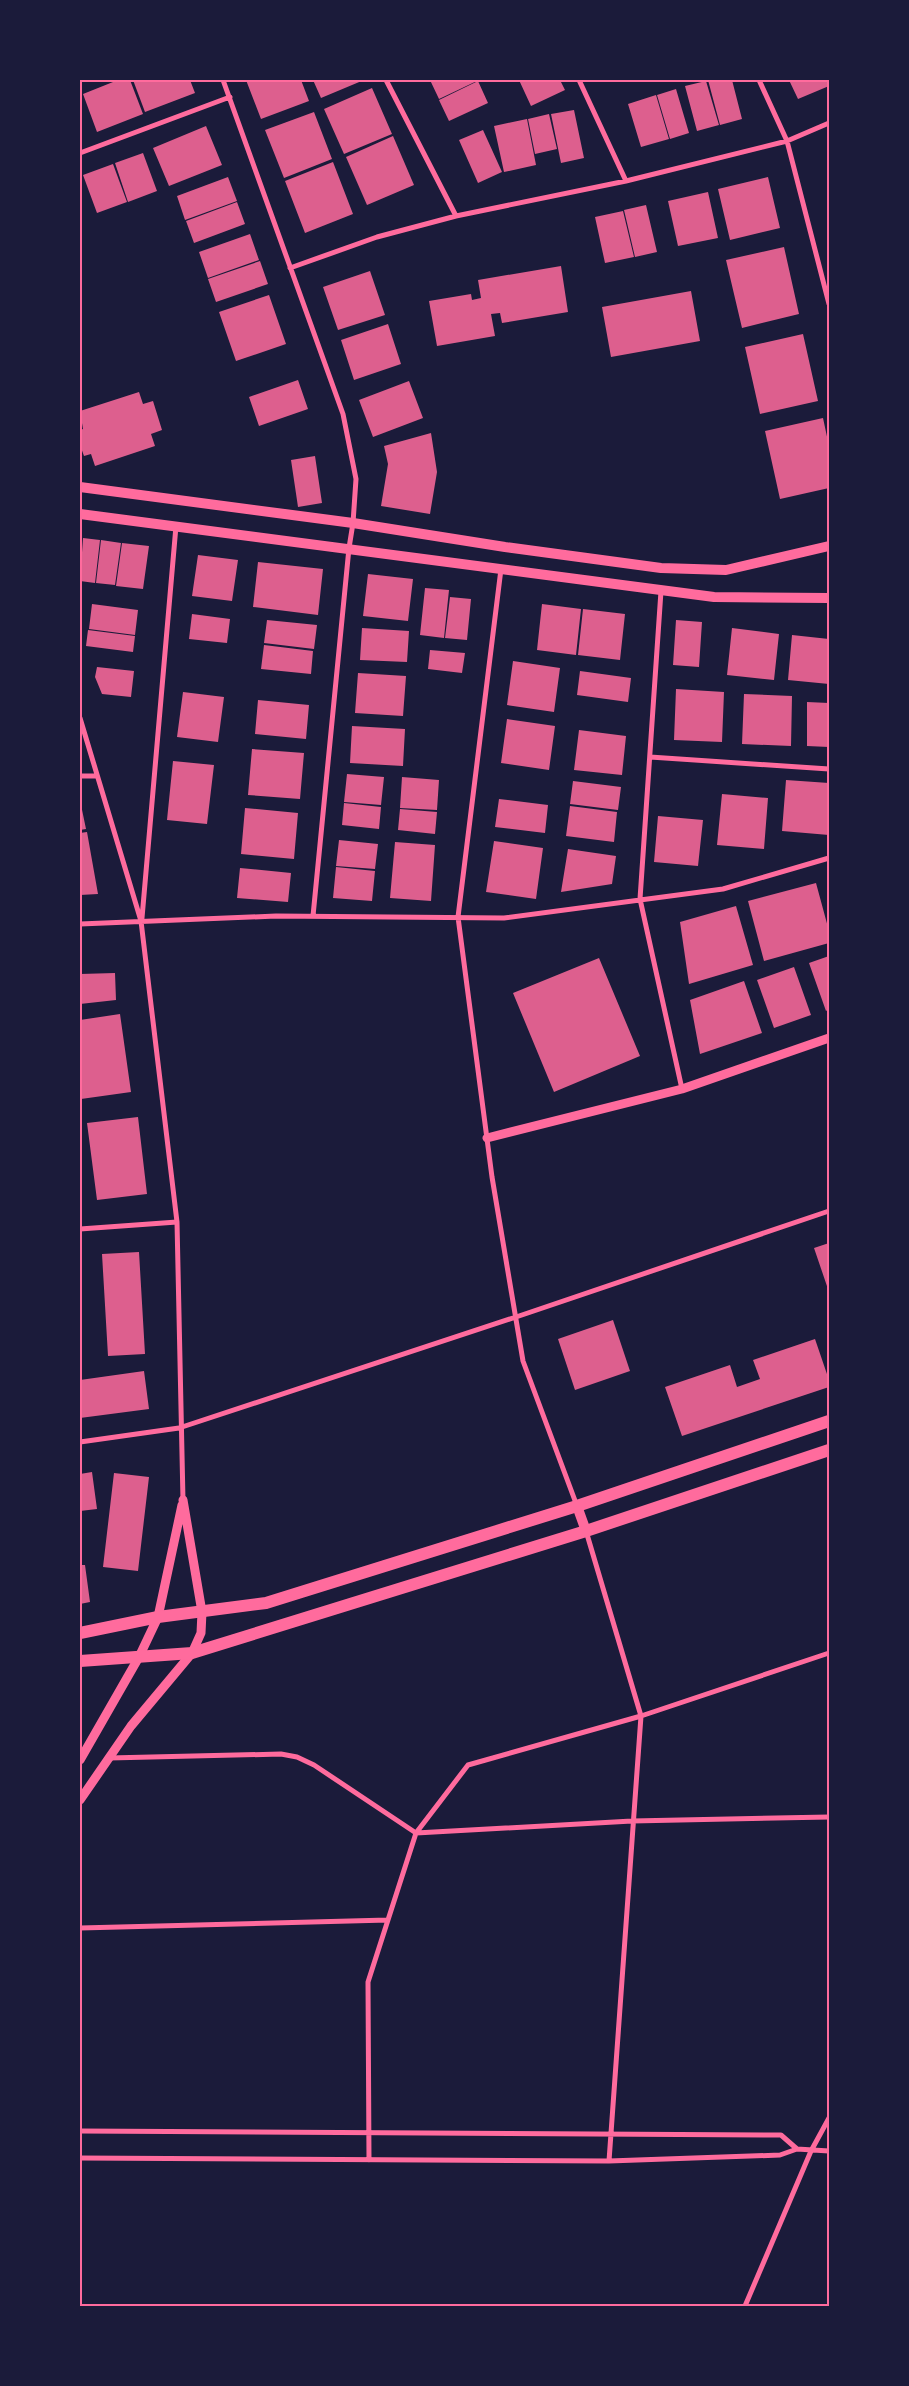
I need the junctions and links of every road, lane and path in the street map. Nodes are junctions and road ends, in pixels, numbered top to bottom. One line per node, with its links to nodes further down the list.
1 (223, 80): 5 (street)
2 (386, 80): 10 (street)
3 (579, 80): 9 (street)
4 (759, 80): 7 (street)
5 (230, 97): 8 (street); 11 (street)
6 (829, 123): 7 (street)
7 (787, 141): 9 (street); 12 (street)
8 (80, 153)
9 (626, 181): 10 (street)
10 (456, 216): 11 (street)
11 (290, 268): 15 (street)
12 (829, 304)
13 (80, 487): 15 (main road)
14 (80, 514): 16 (main road)
15 (353, 523): 17 (main road); 18 (street)
16 (176, 526): 18 (main road); 31 (street)
17 (829, 546)
18 (349, 548): 19 (main road); 29 (street)
19 (501, 568): 20 (main road); 30 (street)
20 (661, 591): 21 (main road); 23 (street)
21 (829, 598)
22 (80, 718): 26 (street)
23 (650, 757): 24 (street); 28 (street)
24 (829, 769)
25 (80, 776): 26 (street)
26 (97, 776): 31 (street)
27 (829, 858): 28 (street)
28 (640, 899): 30 (street); 34 (street)
29 (313, 916): 30 (street); 31 (street)
30 (458, 917): 35 (street)
31 (141, 920): 32 (street); 37 (street)
32 (80, 924)
33 (829, 1038): 34 (street)
34 (682, 1089): 35 (street)
35 (487, 1138): 39 (street)
36 (829, 1211): 39 (street)
37 (177, 1222): 38 (street); 41 (street)
38 (80, 1229)
39 (516, 1317): 41 (street); 45 (street)
40 (829, 1421): 45 (main road)
41 (180, 1428): 42 (street); 44 (street)
42 (80, 1442)
43 (829, 1450): 46 (main road)
44 (183, 1500): 47 (street); 48 (street)
45 (577, 1506): 46 (main road); 47 (main road)
46 (586, 1531): 50 (main road); 54 (street)
47 (202, 1612): 48 (main road); 50 (street)
48 (158, 1617): 49 (main road); 52 (street)
49 (80, 1633)
50 (192, 1653): 52 (main road); 55 (street)
51 (829, 1653): 54 (street)
52 (140, 1657): 53 (main road); 56 (street)
53 (80, 1661)
54 (641, 1716): 59 (street); 60 (street)
55 (109, 1758): 57 (street); 60 (street)
56 (80, 1760)
57 (80, 1800)
58 (829, 1817): 59 (street)
59 (632, 1821): 60 (street); 66 (street)
60 (416, 1833): 61 (street)
61 (388, 1920): 62 (street); 65 (street)
62 (80, 1928)
63 (829, 2118): 68 (street)
64 (80, 2131): 65 (street)
65 (368, 2132): 66 (street); 71 (street)
66 (611, 2133): 67 (street); 72 (street)
67 (798, 2149): 68 (street); 72 (street)
68 (811, 2151): 69 (street); 73 (street)
69 (829, 2151)
70 (80, 2158): 71 (street)
71 (369, 2160): 72 (street)
72 (609, 2161)
73 (745, 2306)

